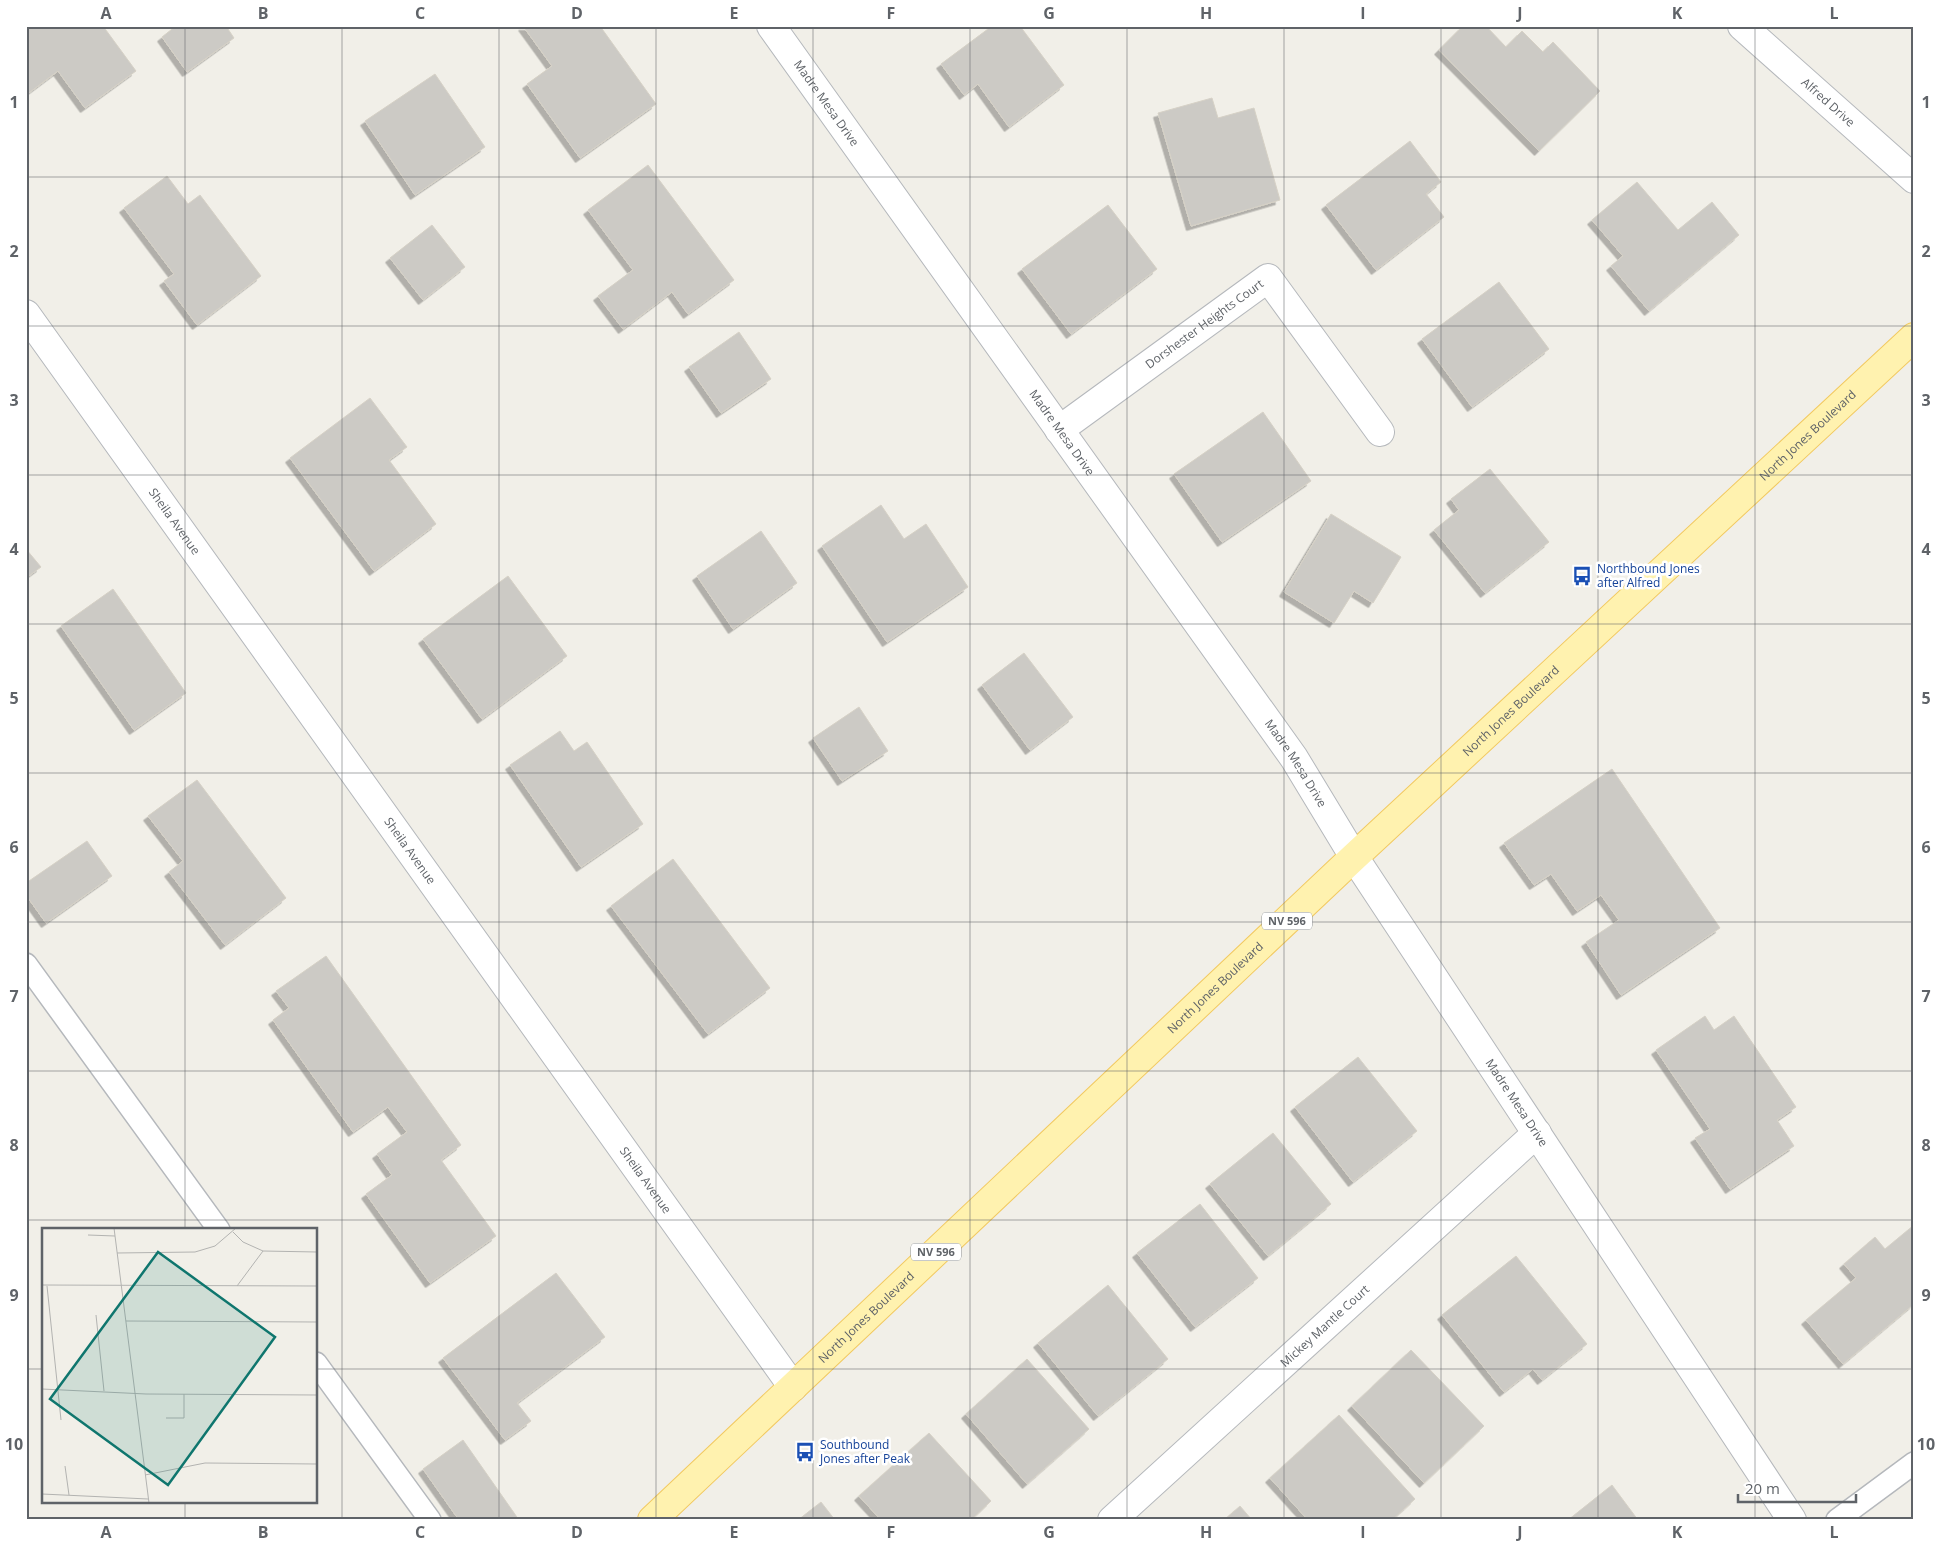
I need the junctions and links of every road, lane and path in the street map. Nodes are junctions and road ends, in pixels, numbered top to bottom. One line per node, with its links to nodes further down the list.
1 (771, 26): 6 (street, Madre Mesa Drive)
2 (1742, 26): 3 (street, Alfred Drive)
3 (1914, 179)
4 (26, 314): 13 (street, Sheila Avenue)
5 (1914, 338): 8 (main road, North Jones Boulevard / NV 596)
6 (1059, 430): 7 (street, Dorshester Heights Court); 8 (street, Madre Mesa Drive)
7 (1380, 432)
8 (1354, 857): 10 (street, Madre Mesa Drive); 13 (main road, North Jones Boulevard / NV 596)
9 (26, 964): 11 (lane)
10 (1536, 1133): 17 (street, Mickey Mantle Court); 18 (street, Madre Mesa Drive)
11 (219, 1228)
12 (318, 1366): 15 (lane)
13 (793, 1387): 16 (main road, North Jones Boulevard / NV 596)
14 (1914, 1463): 19 (lane)
15 (430, 1520)
16 (652, 1520)
17 (1112, 1520)
18 (1792, 1520)
19 (1837, 1520)

